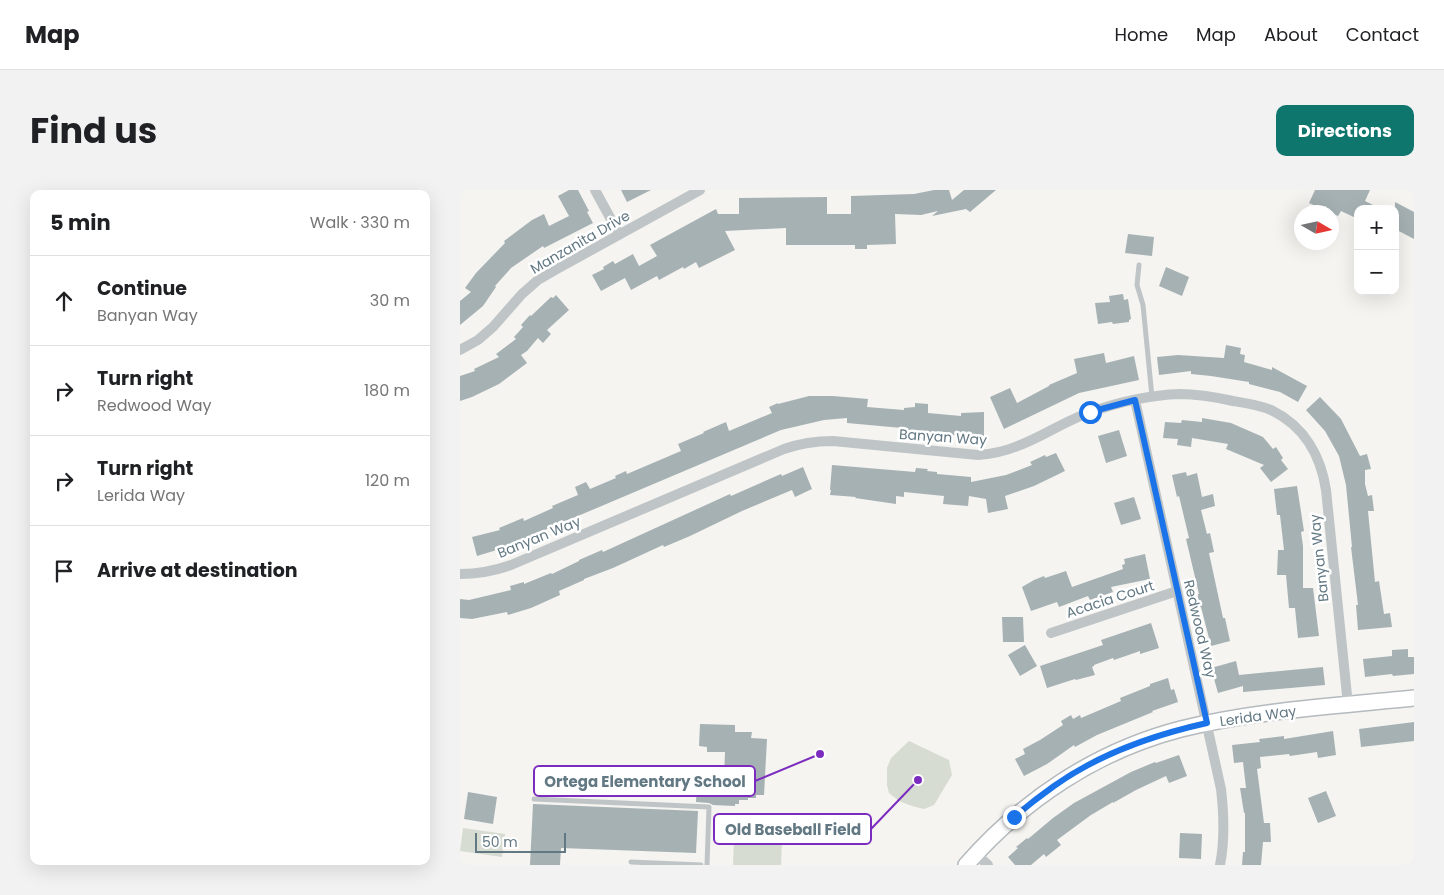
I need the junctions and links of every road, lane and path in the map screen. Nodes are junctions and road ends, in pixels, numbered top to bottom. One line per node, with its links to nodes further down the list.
1 (595, 190): 3 (street)
2 (700, 190): 3 (street, Manzanita Drive)
3 (620, 234): 5 (street, Manzanita Drive)
4 (1138, 265): 6 (lane)
5 (460, 350)
6 (1152, 397): 7 (street, Banyan Way); 12 (street, Banyan Way)
7 (1135, 400): 8 (street, Banyan Way); 9 (street, Redwood Way)
8 (460, 574)
9 (1177, 592): 10 (street, Acacia Court); 13 (street, Redwood Way)
10 (1051, 633)
11 (1414, 698): 12 (street, Lerida Way)
12 (1348, 705): 13 (street, Lerida Way)
13 (1207, 723): 15 (street, Lerida Way); 21 (street, Redwood Way)
14 (534, 799): 19 (lane)
15 (971, 859): 20 (street)
16 (631, 862): 17 (lane)
17 (661, 864): 18 (lane)
18 (701, 865)
19 (707, 865)
20 (988, 865)
21 (1220, 865)

